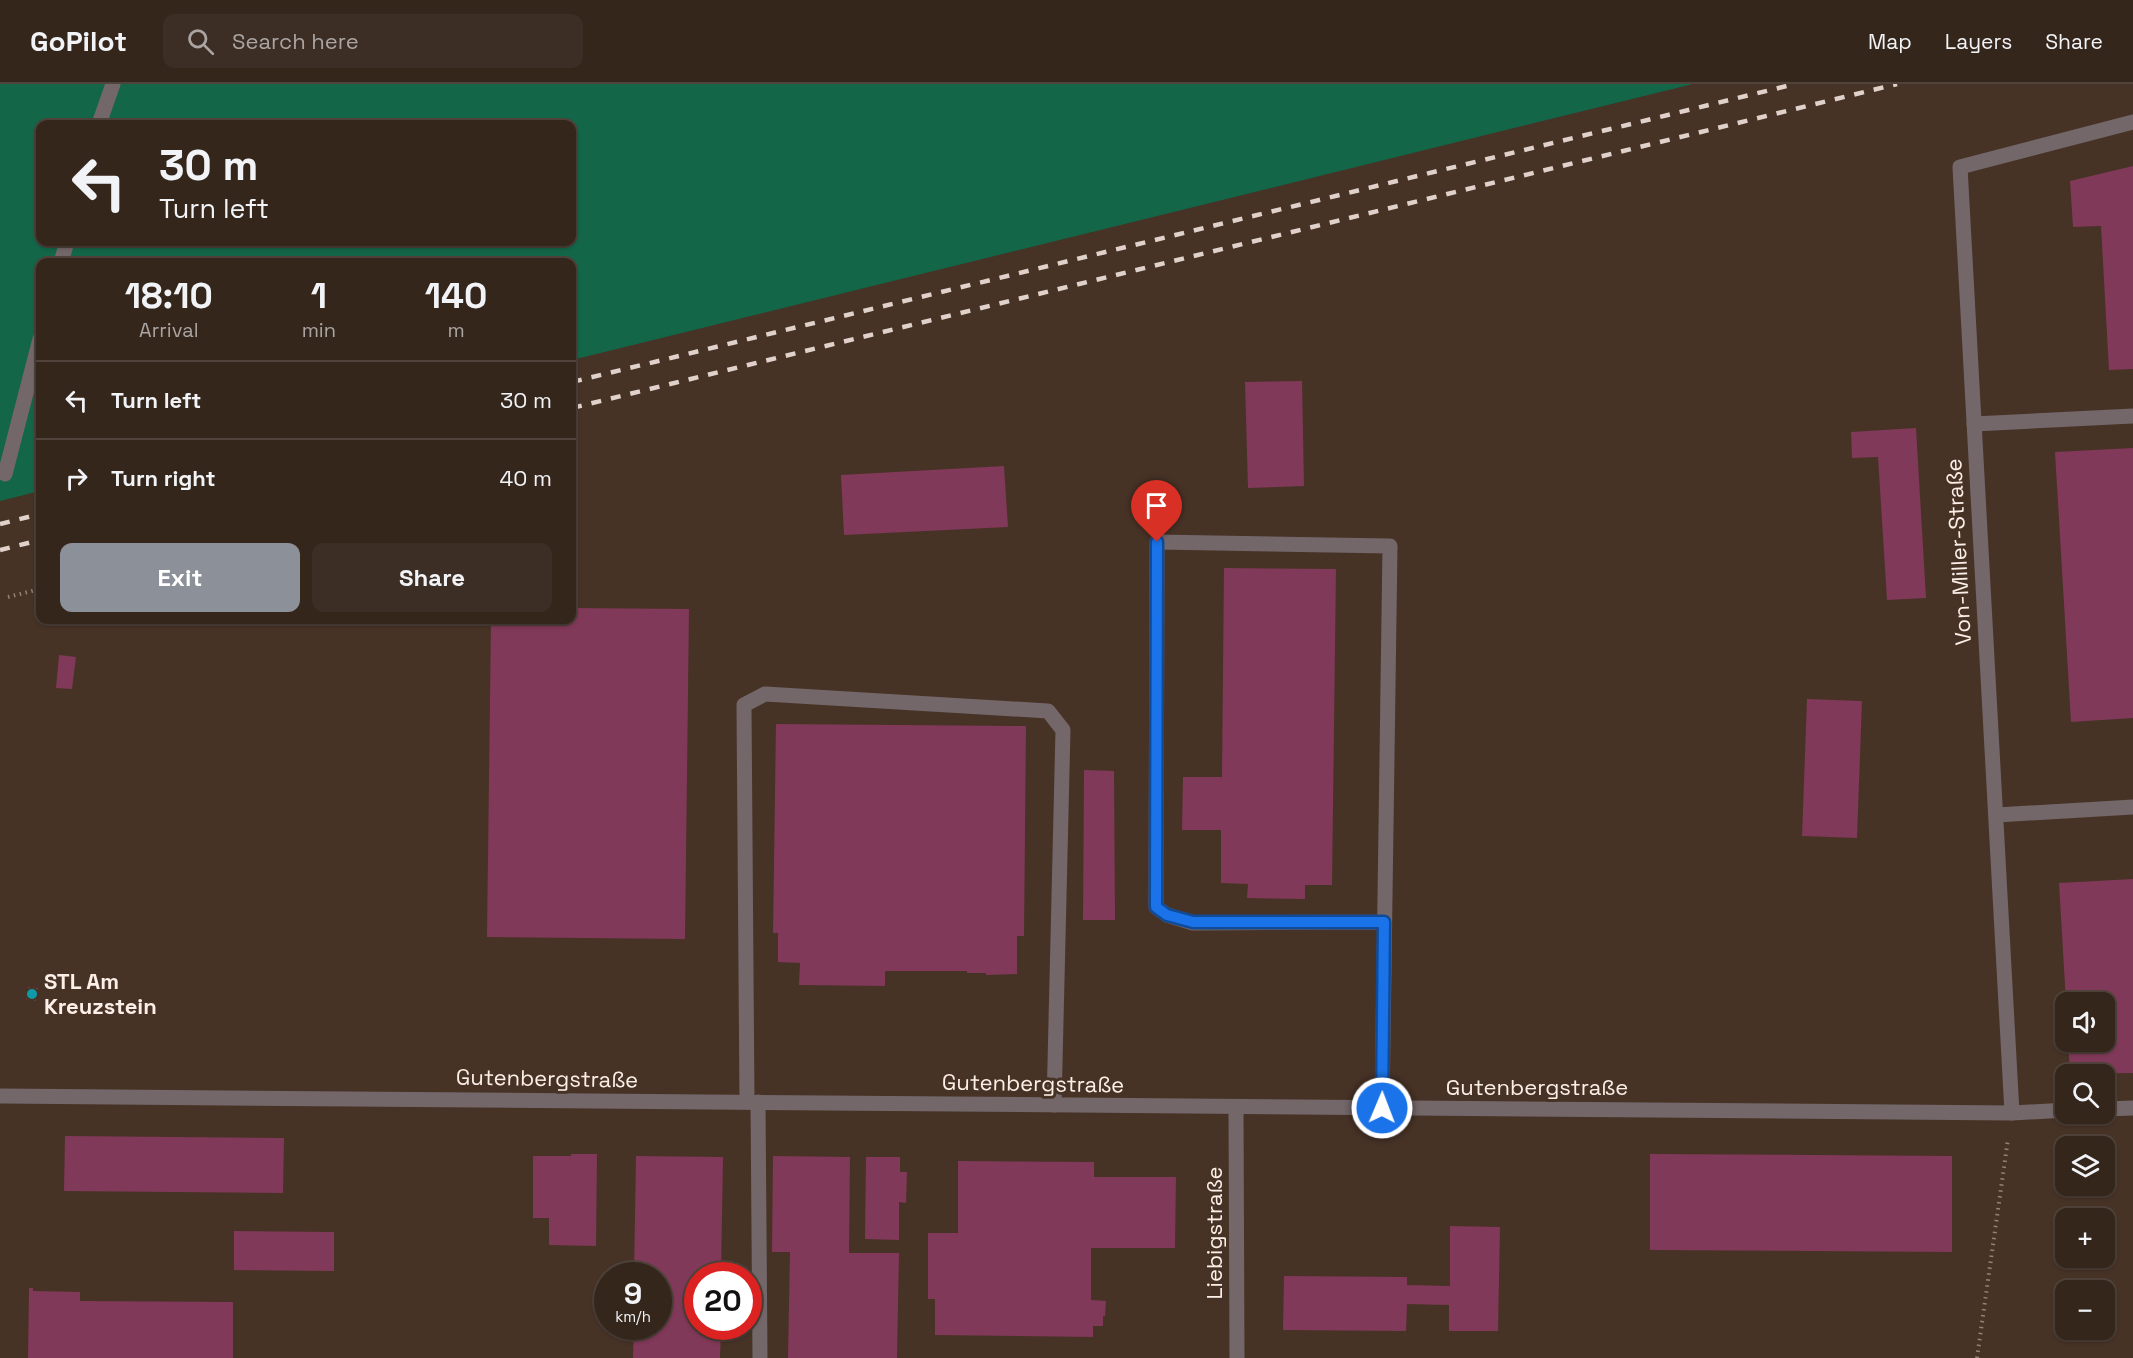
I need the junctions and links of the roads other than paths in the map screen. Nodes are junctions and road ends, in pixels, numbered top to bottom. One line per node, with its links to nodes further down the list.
1 (112, 84): 2 (street)
2 (100, 120)
3 (2133, 122): 6 (street, Von-Miller-Straße)
4 (36, 354): 7 (street)
5 (2133, 416): 6 (street)
6 (1974, 424): 9 (street, Von-Miller-Straße)
7 (5, 474)
8 (2133, 807): 9 (street)
9 (1996, 815): 19 (street, Von-Miller-Straße)
10 (1384, 922): 10 (street); 15 (street)
11 (0, 1096): 12 (street, Gutenbergstraße)
12 (752, 1102): 13 (street, Gutenbergstraße); 13 (street); 20 (street)
13 (1054, 1105): 14 (street, Gutenbergstraße)
14 (1236, 1107): 15 (street, Gutenbergstraße); 21 (street, Liebigstraße)
15 (1382, 1108): 19 (street, Gutenbergstraße)
16 (2133, 1108): 17 (street)
17 (2115, 1109)
18 (2055, 1111): 19 (street, Gutenbergstraße)
19 (2012, 1113)
20 (760, 1358)
21 (1237, 1358)

